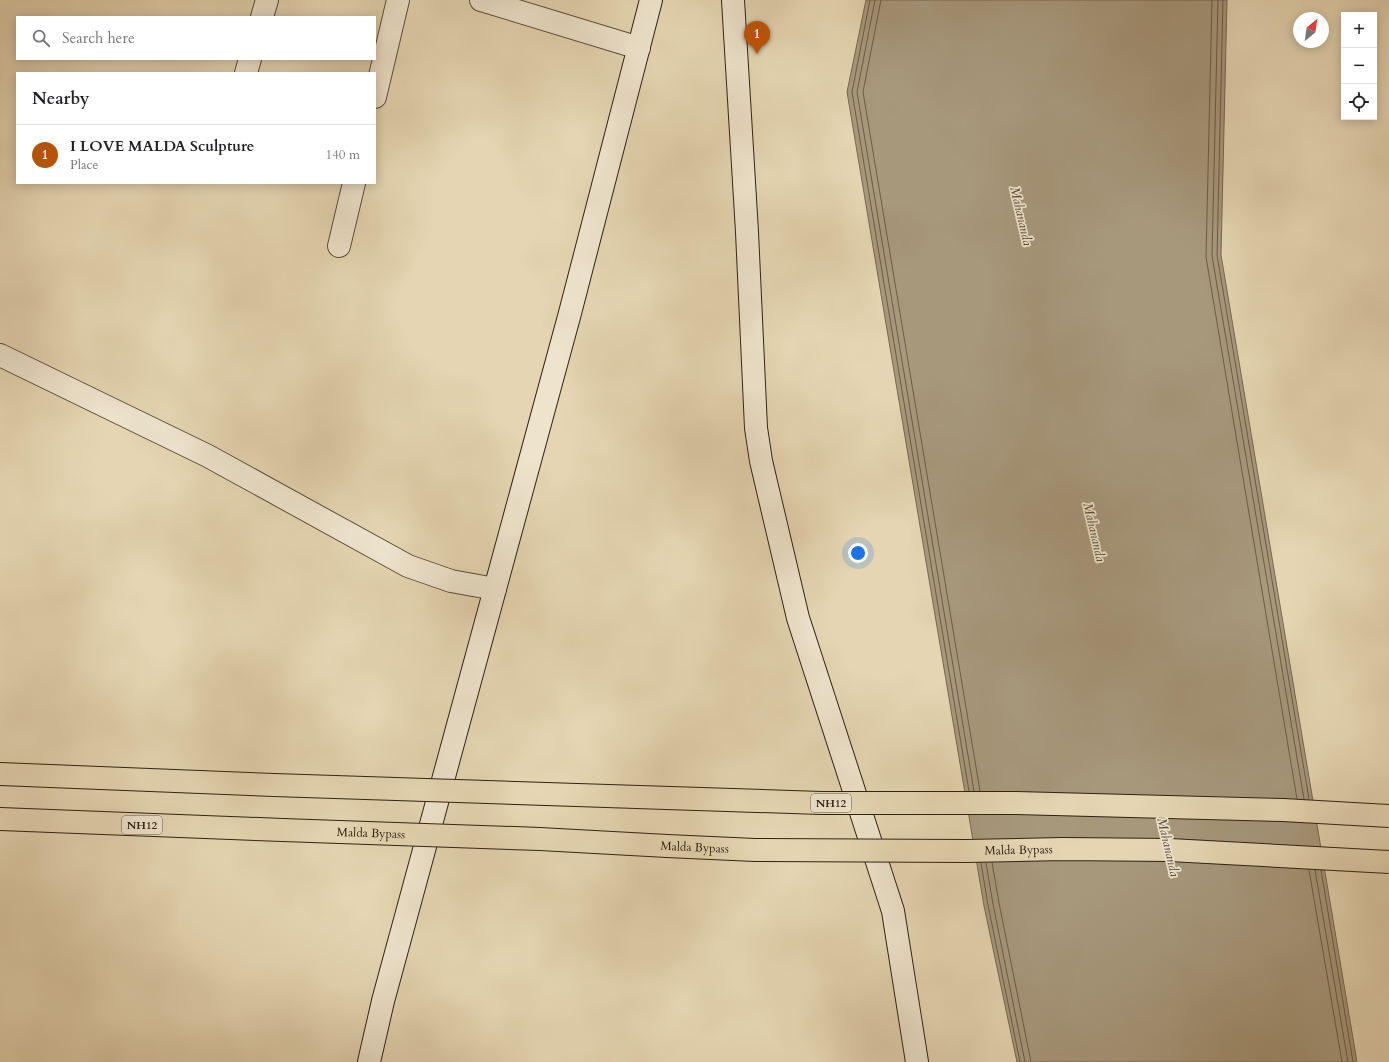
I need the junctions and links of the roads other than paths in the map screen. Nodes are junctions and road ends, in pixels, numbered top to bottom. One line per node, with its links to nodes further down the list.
1 (267, 0): 6 (street)
2 (398, 0): 10 (street)
3 (481, 0): 7 (street)
4 (651, 0): 7 (street)
5 (733, 0): 20 (street)
6 (262, 16)
7 (639, 48): 14 (street)
8 (250, 60): 9 (street)
9 (246, 72)
10 (376, 93)
11 (354, 184): 12 (street)
12 (339, 246)
13 (0, 355): 14 (street)
14 (495, 589): 19 (street)
15 (0, 774): 16 (highway, NH12, bridge)
16 (1389, 816)
17 (0, 819): 18 (highway, Malda Bypass / NH12, bridge)
18 (1389, 862)
19 (369, 1062)
20 (917, 1062)

